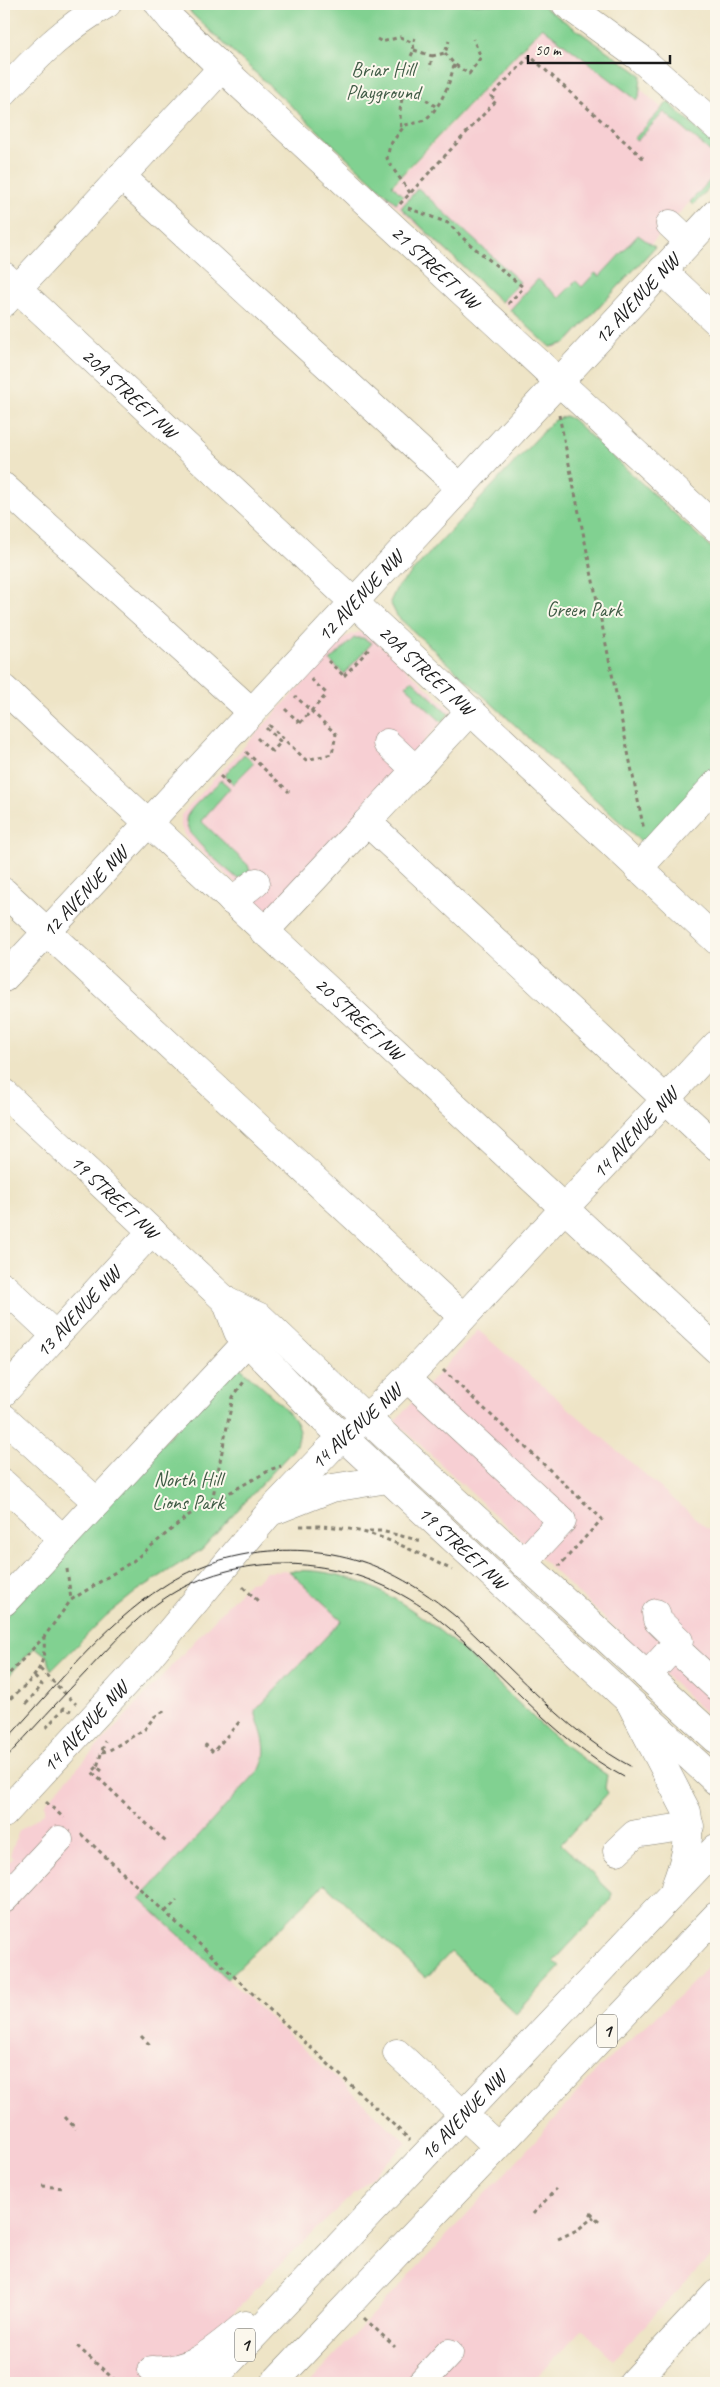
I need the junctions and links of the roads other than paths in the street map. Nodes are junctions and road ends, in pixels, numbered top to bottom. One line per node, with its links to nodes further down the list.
1 (107, 4): 5 (main road)
2 (159, 4): 4 (main road, 21 STREET NW)
3 (566, 4): 6 (main road)
4 (222, 68): 7 (main road); 12 (main road, 21 STREET NW)
5 (4, 92)
6 (716, 126)
7 (121, 176): 10 (main road); 14 (main road)
8 (716, 213): 9 (main road, 12 AVENUE NW)
9 (662, 270): 11 (main road); 12 (main road, 12 AVENUE NW)
10 (8, 289): 16 (main road, 20A STREET NW)
11 (716, 321)
12 (560, 382): 14 (main road, 12 AVENUE NW); 15 (main road, 21 STREET NW)
13 (4, 486): 19 (main road)
14 (461, 488): 16 (main road, 12 AVENUE NW)
15 (716, 528)
16 (354, 603): 18 (main road, 20A STREET NW); 19 (main road, 12 AVENUE NW)
17 (4, 689): 24 (main road, 20 STREET NW)
18 (470, 711): 21 (main road); 25 (main road, 20A STREET NW)
19 (261, 721): 24 (main road, 12 AVENUE NW)
20 (387, 743): 21 (main road)
21 (406, 774): 23 (main road)
22 (716, 784): 25 (main road)
23 (365, 818): 30 (main road); 35 (main road)
24 (149, 824): 28 (main road, 20 STREET NW); 29 (main road, 12 AVENUE NW)
25 (638, 869): 31 (main road, 20A STREET NW)
26 (256, 882): 28 (main road)
27 (4, 892): 29 (main road)
28 (232, 901): 30 (main road, 20 STREET NW)
29 (47, 932): 32 (main road, 12 AVENUE NW); 41 (main road)
30 (264, 932): 37 (main road, 20 STREET NW)
31 (716, 940)
32 (4, 978)
33 (716, 1044): 35 (main road, 14 AVENUE NW)
34 (4, 1093): 38 (main road, 19 STREET NW)
35 (666, 1098): 36 (main road); 37 (main road, 14 AVENUE NW)
36 (716, 1146)
37 (565, 1208): 41 (main road, 14 AVENUE NW); 44 (main road, 20 STREET NW)
38 (152, 1231): 40 (main road, 19 STREET NW); 42 (main road, 13 AVENUE NW)
39 (4, 1287): 42 (main road)
40 (226, 1302): 43 (main road, 19 STREET NW); 48 (main road, 19 STREET NW)
41 (463, 1317): 45 (main road, 14 AVENUE NW)
42 (56, 1336): 46 (main road, 13 AVENUE NW)
43 (247, 1342): 49 (main road, 19 STREET NW); 52 (main road)
44 (716, 1349)
45 (407, 1378): 48 (main road, 14 AVENUE NW); 55 (main road)
46 (4, 1392)
47 (4, 1418): 52 (main road)
48 (366, 1418): 49 (main road, 14 AVENUE NW); 55 (main road, 19 STREET NW)
49 (342, 1438): 50 (main road, 19 STREET NW); 53 (main road, 14 AVENUE NW)
50 (388, 1479): 53 (main road); 61 (main road, 19 STREET NW)
51 (4, 1484): 54 (main road)
52 (98, 1502): 54 (main road)
53 (270, 1512): 64 (main road, 14 AVENUE NW)
54 (63, 1539): 56 (main road)
55 (523, 1562): 59 (main road, 19 STREET NW)
56 (4, 1602)
57 (656, 1613): 58 (main road)
58 (677, 1644): 59 (main road); 60 (main road)
59 (647, 1676): 62 (main road, 19 STREET NW)
60 (716, 1686)
61 (631, 1704): 63 (main road, 19 STREET NW); 65 (main road)
62 (716, 1739)
63 (716, 1781)
64 (4, 1814)
65 (690, 1826): 68 (main road); 69 (main road)
66 (68, 1831): 70 (main road)
67 (716, 1848): 69 (main road, 16 AVENUE NW / 1)
68 (617, 1851)
69 (672, 1894): 73 (main road, 16 AVENUE NW / 1)
70 (4, 1899)
71 (716, 1916): 74 (main road, 1)
72 (397, 2053): 73 (main road)
73 (463, 2114): 74 (main road); 76 (main road, 16 AVENUE NW / 1)
74 (497, 2146): 80 (main road, 1)
75 (716, 2294): 82 (main road)
76 (281, 2306): 78 (main road); 79 (main road, 16 AVENUE NW / 1)
77 (449, 2353): 81 (main road)
78 (152, 2370)
79 (209, 2383)
80 (274, 2383)
81 (421, 2383)
82 (633, 2383)

